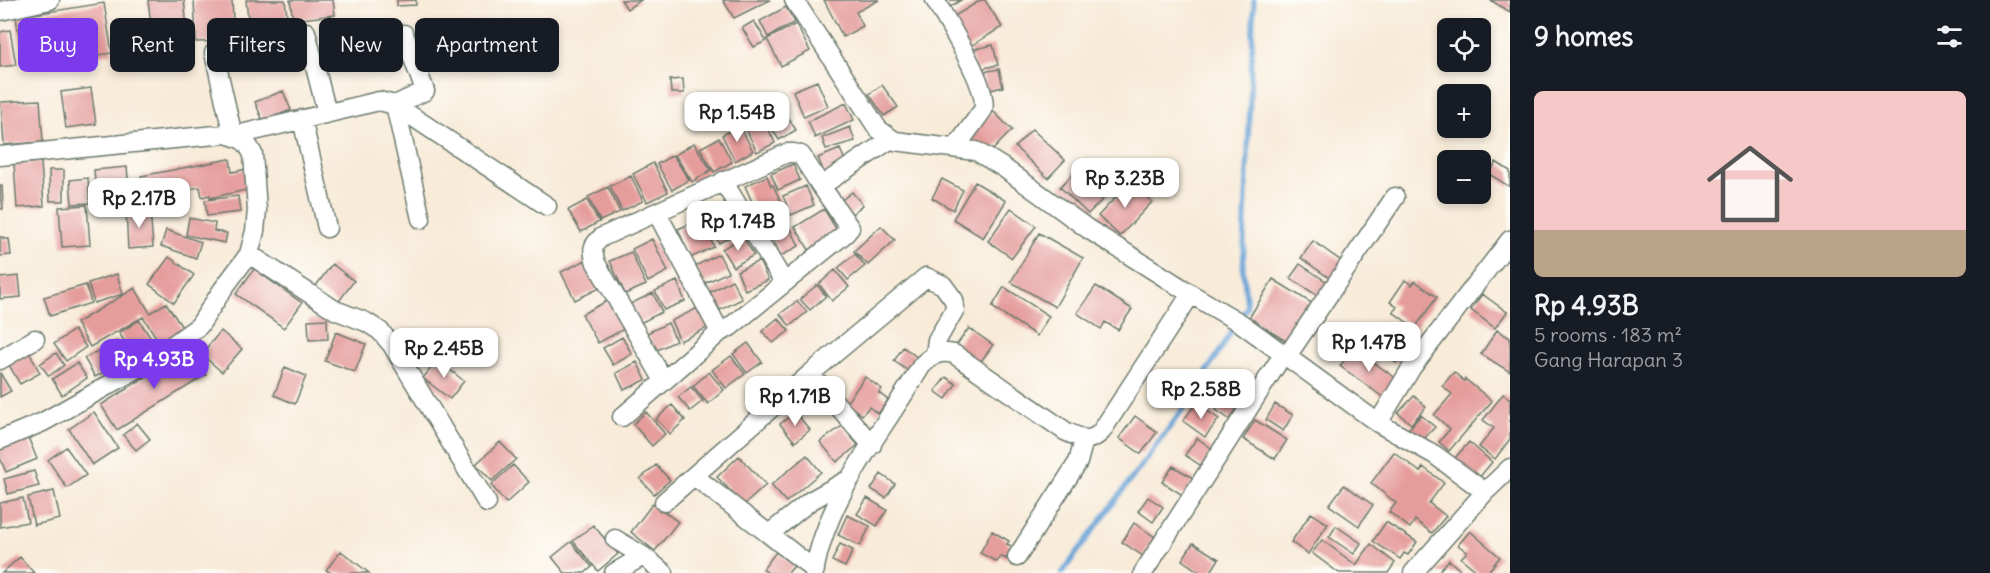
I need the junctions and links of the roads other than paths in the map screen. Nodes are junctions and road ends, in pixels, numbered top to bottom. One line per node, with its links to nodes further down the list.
1 (50, 0): 4 (street)
2 (794, 0): 12 (street)
3 (935, 0): 13 (street)
4 (0, 11)
5 (404, 34): 8 (street)
6 (307, 36): 9 (street)
7 (218, 72): 11 (street)
8 (395, 105): 9 (street); 18 (street); 20 (street)
9 (327, 113): 10 (street)
10 (302, 119): 11 (street); 21 (street)
11 (233, 136): 14 (street); 23 (street)
12 (891, 139): 13 (street); 16 (street)
13 (956, 147): 25 (street)
14 (0, 156)
15 (723, 182): 16 (street); 19 (street); 24 (street)
16 (821, 186): 24 (street)
17 (1395, 197): 29 (street)
18 (547, 206)
19 (657, 213): 26 (street); 32 (street)
20 (421, 219)
21 (327, 228)
22 (1510, 240): 34 (street)
23 (249, 254): 35 (street); 43 (street)
24 (784, 282): 26 (street)
25 (1191, 294): 29 (street); 36 (street)
26 (720, 332): 32 (street)
27 (35, 339): 30 (street)
28 (935, 354): 31 (street); 36 (street); 37 (street)
29 (1286, 355): 34 (street); 51 (street)
30 (0, 360)
31 (810, 374): 37 (street); 39 (street)
32 (664, 381): 33 (street)
33 (622, 417)
34 (1378, 423): 41 (street)
35 (0, 440)
36 (1084, 440): 47 (street)
37 (872, 445): 40 (street)
38 (1510, 468): 41 (street)
39 (694, 476): 42 (street); 44 (street)
40 (851, 478): 44 (street); 48 (street)
41 (1485, 492): 52 (street)
42 (663, 502)
43 (487, 503)
44 (769, 534): 48 (street)
45 (615, 539): 46 (street)
46 (643, 556): 49 (street); 50 (street)
47 (1017, 557)
48 (815, 571)
49 (614, 573)
50 (664, 573)
51 (1143, 573)
52 (1413, 573)

